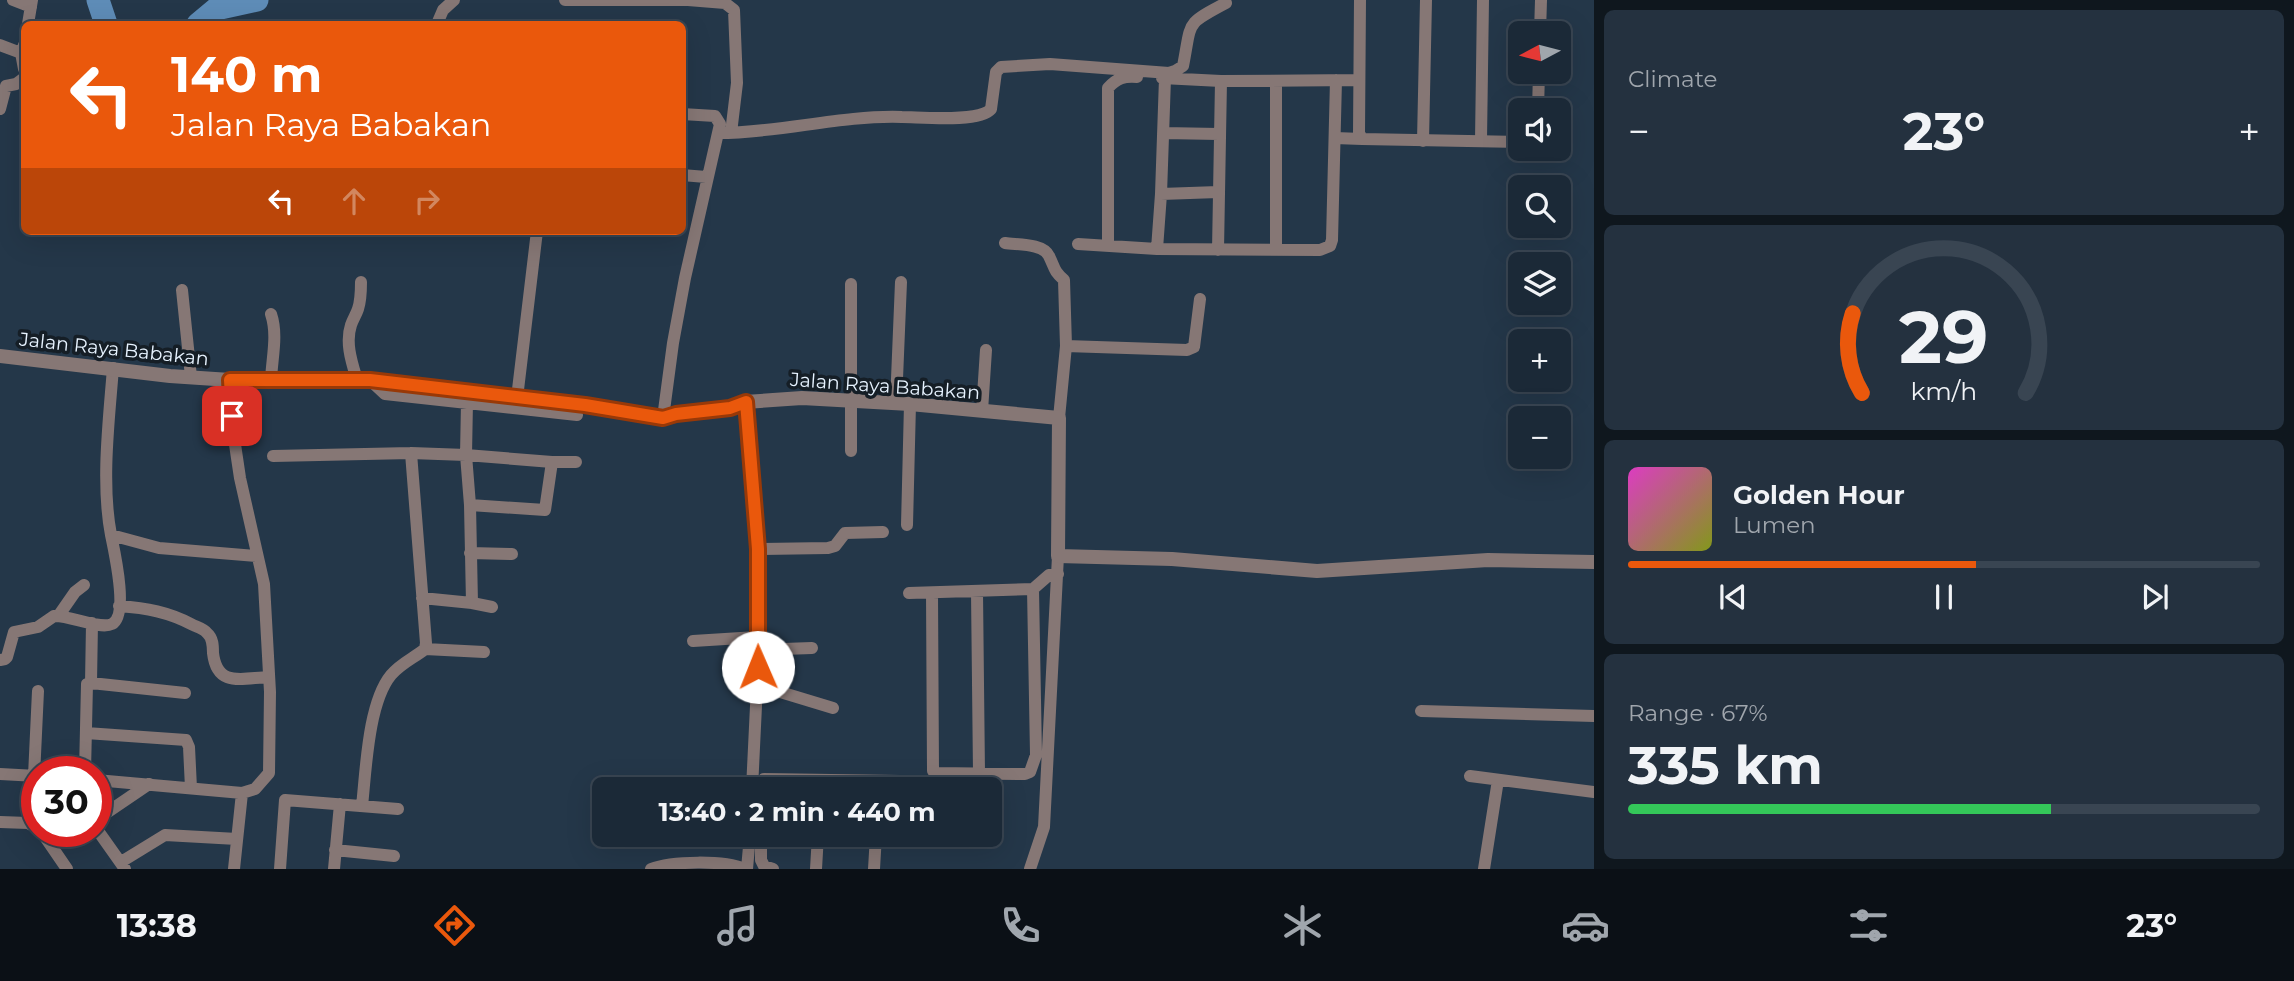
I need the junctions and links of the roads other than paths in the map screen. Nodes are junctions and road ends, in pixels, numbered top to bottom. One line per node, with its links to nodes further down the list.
1 (13, 0): 9 (street)
2 (454, 0): 10 (street)
3 (565, 0): 22 (street)
4 (1360, 0): 17 (street)
5 (1426, 0): 28 (street)
6 (1483, 0): 27 (street)
7 (1541, 0): 11 (street)
8 (1226, 3): 22 (street)
9 (32, 4)
10 (438, 21)
11 (1540, 21)
12 (0, 45): 13 (street)
13 (21, 49)
14 (1164, 78): 18 (street); 23 (street); 37 (street)
15 (21, 80): 20 (street)
16 (1336, 80): 17 (street); 19 (street); 25 (street)
17 (1358, 80): 26 (street)
18 (1222, 81): 19 (street); 24 (street)
19 (1276, 81): 39 (street)
20 (0, 109)
21 (686, 114): 22 (street)
22 (725, 133): 31 (street)
23 (1163, 133): 24 (street); 33 (street)
24 (1219, 134): 32 (street)
25 (1335, 138): 26 (street); 39 (street)
26 (1362, 139): 28 (street)
27 (1481, 140): 28 (street); 29 (street)
28 (1423, 141)
29 (1508, 141)
30 (686, 175): 31 (street)
31 (706, 177): 62 (street)
32 (1218, 192): 33 (street); 40 (street)
33 (1161, 194): 38 (street)
34 (537, 235): 55 (street)
35 (1005, 243): 47 (street)
36 (1078, 244): 37 (street)
37 (1108, 246): 38 (street)
38 (1157, 249): 40 (street)
39 (1276, 249): 40 (street)
40 (1218, 250)
41 (361, 282): 54 (street)
42 (901, 282): 59 (street)
43 (851, 284): 56 (street)
44 (182, 290): 51 (street)
45 (1200, 299): 47 (street)
46 (271, 314): 53 (street)
47 (1066, 346): 63 (street)
48 (986, 350): 60 (street)
49 (0, 356): 50 (street, Jalan Raya Babakan)
50 (113, 368): 51 (street, Jalan Raya Babakan); 73 (street)
51 (191, 377): 52 (street, Jalan Raya Babakan)
52 (230, 380): 53 (street, Jalan Raya Babakan); 77 (street)
53 (271, 380): 54 (street, Jalan Raya Babakan)
54 (363, 380): 55 (street, Jalan Raya Babakan); 57 (street)
55 (517, 398): 62 (street, Jalan Raya Babakan)
56 (851, 400): 58 (street, Jalan Raya Babakan); 59 (street, Jalan Raya Babakan); 64 (street)
57 (467, 402): 61 (street); 66 (street)
58 (746, 402): 62 (street, Jalan Raya Babakan); 74 (street)
59 (903, 403): 60 (street, Jalan Raya Babakan); 71 (street)
60 (982, 411): 63 (street, Jalan Raya Babakan)
61 (577, 415)
62 (663, 418)
63 (1059, 418): 78 (street)
64 (851, 451)
65 (411, 453): 66 (street); 67 (street); 86 (street)
66 (466, 455): 68 (street); 70 (street)
67 (273, 456)
68 (552, 462): 69 (street); 70 (street)
69 (576, 462)
70 (470, 505): 75 (street)
71 (906, 525)
72 (883, 532): 74 (street)
73 (111, 535): 77 (street); 88 (street)
74 (758, 549): 93 (street)
75 (470, 553): 76 (street); 87 (street)
76 (512, 554)
77 (257, 556): 98 (street)
78 (1058, 556): 79 (street); 80 (street)
79 (1594, 562)
80 (1058, 574): 82 (street); 145 (street)
81 (84, 585): 90 (street)
82 (1033, 589): 83 (street); 109 (street)
83 (977, 592): 85 (street); 109 (street)
84 (909, 593): 85 (street)
85 (932, 593): 109 (street)
86 (422, 598): 87 (street); 94 (street)
87 (472, 603): 89 (street)
88 (119, 606): 91 (street); 98 (street)
89 (492, 607)
90 (59, 615): 91 (street); 97 (street)
91 (92, 623): 99 (street)
92 (693, 641): 93 (street)
93 (757, 643): 95 (street); 100 (street)
94 (425, 649): 96 (street); 121 (street)
95 (812, 649)
96 (484, 652)
97 (0, 660)
98 (269, 677): 119 (street)
99 (91, 683): 102 (street); 106 (street)
100 (757, 685): 103 (street); 113 (street)
101 (38, 691): 107 (street)
102 (185, 693)
103 (833, 708)
104 (1422, 711): 105 (street)
105 (1594, 716)
106 (86, 733): 108 (street); 117 (street)
107 (36, 756)
108 (85, 756)
109 (979, 773)
110 (0, 774): 111 (street)
111 (21, 775)
112 (1470, 776): 114 (street)
113 (753, 777)
114 (1498, 780): 118 (street); 146 (street)
115 (112, 781): 116 (street)
116 (149, 784): 117 (street); 122 (street)
117 (191, 788): 119 (street)
118 (1594, 792)
119 (242, 793): 126 (street)
120 (340, 804): 121 (street); 133 (street); 139 (street)
121 (362, 806): 123 (street)
122 (112, 809)
123 (398, 809)
124 (0, 822): 125 (street)
125 (21, 824)
126 (237, 839): 135 (street); 138 (street)
127 (52, 847): 137 (street)
128 (110, 847): 135 (street)
129 (749, 847): 142 (street)
130 (761, 847): 136 (street)
131 (817, 847): 143 (street)
132 (875, 847): 144 (street)
133 (335, 850): 134 (street); 140 (street)
134 (394, 856)
135 (123, 866)
136 (765, 868)
137 (67, 869)
138 (234, 869)
139 (279, 869)
140 (334, 869)
141 (651, 869): 142 (street)
142 (746, 869)
143 (816, 869)
144 (874, 869)
145 (1030, 869)
146 (1484, 869)

